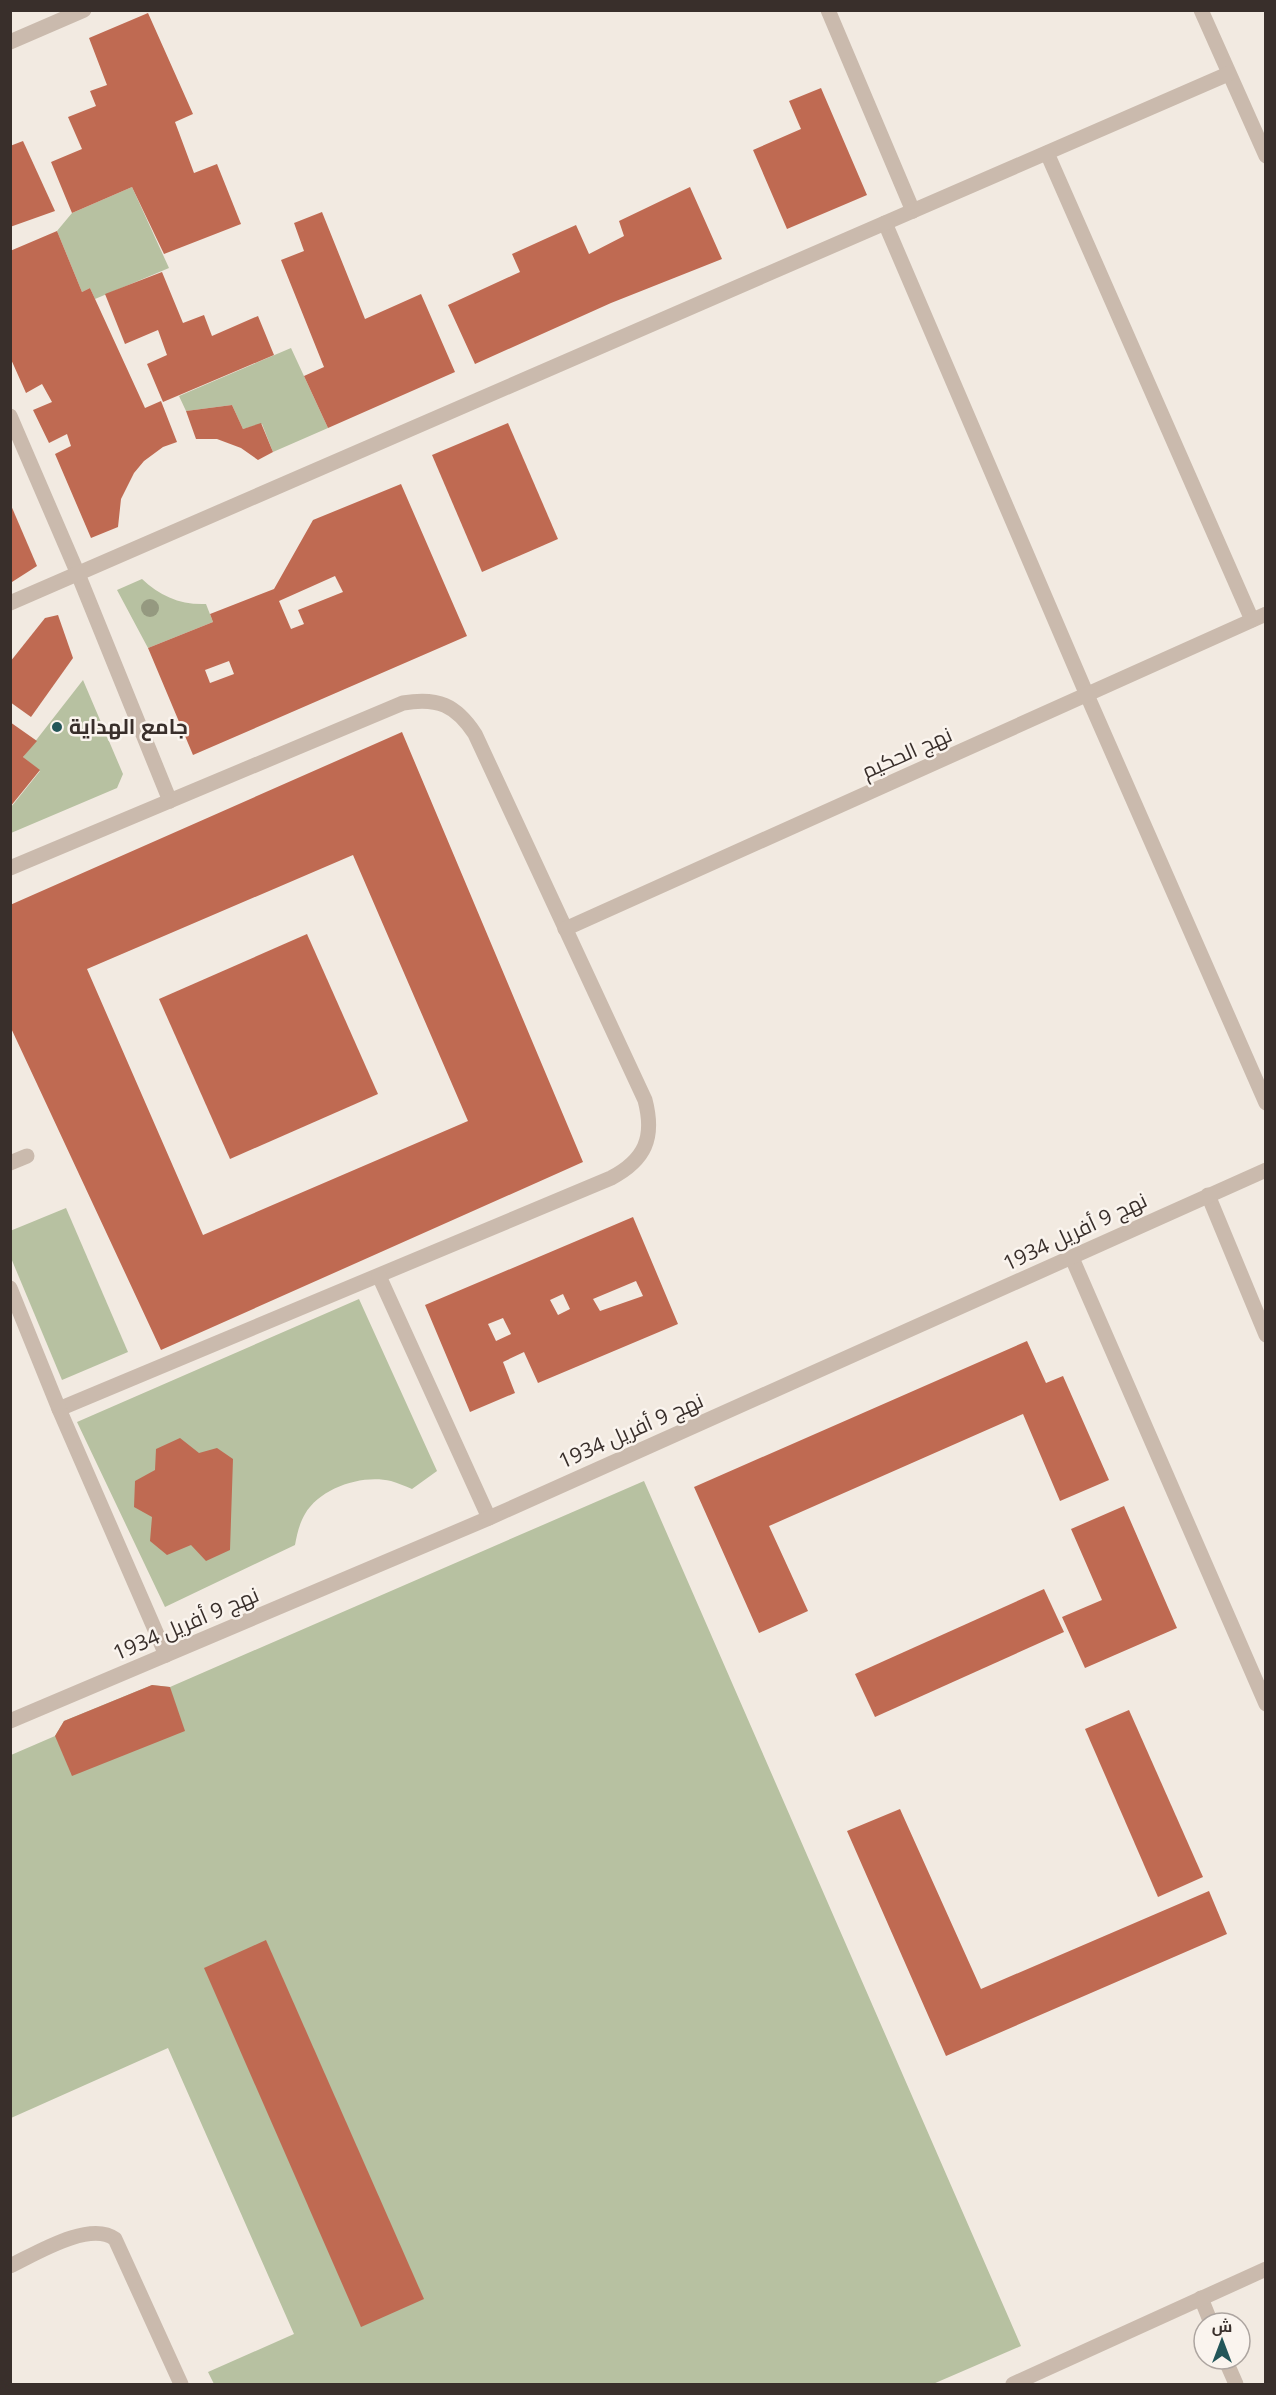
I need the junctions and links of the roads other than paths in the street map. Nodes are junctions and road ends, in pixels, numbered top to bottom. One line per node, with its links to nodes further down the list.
1 (84, 10): 4 (street)
2 (828, 10): 8 (street)
3 (1201, 10): 5 (street)
4 (10, 42)
5 (1228, 74): 6 (street); 7 (street)
6 (1047, 153): 8 (street); 13 (street)
7 (1266, 156)
8 (913, 211): 9 (street)
9 (885, 223): 11 (street); 14 (street)
10 (10, 416): 11 (street)
11 (78, 574): 12 (street); 15 (street)
12 (10, 603)
13 (1259, 617): 14 (street, نهج الحكيم)
14 (1087, 695): 17 (street, نهج الحكيم); 18 (street)
15 (170, 801): 16 (street); 17 (street)
16 (10, 868)
17 (565, 929): 24 (street)
18 (1266, 1103)
19 (27, 1156): 20 (street)
20 (10, 1163)
21 (1266, 1170): 22 (street, نهج 9 أفريل 1934)
22 (1208, 1194): 23 (street, نهج 9 أفريل 1934); 26 (street)
23 (1072, 1258): 28 (street, نهج 9 أفريل 1934); 30 (street)
24 (379, 1276): 27 (street); 28 (street)
25 (10, 1288): 27 (street)
26 (1266, 1335)
27 (59, 1409): 29 (street)
28 (489, 1518): 29 (street, نهج 9 أفريل 1934)
29 (166, 1655): 31 (street, نهج 9 أفريل 1934)
30 (1266, 1704)
31 (10, 1721)
32 (10, 2266): 37 (street)
33 (1266, 2269): 34 (street)
34 (1201, 2298): 35 (street); 36 (street)
35 (1206, 2311)
36 (1044, 2378): 38 (street)
37 (181, 2385)
38 (1013, 2385)

